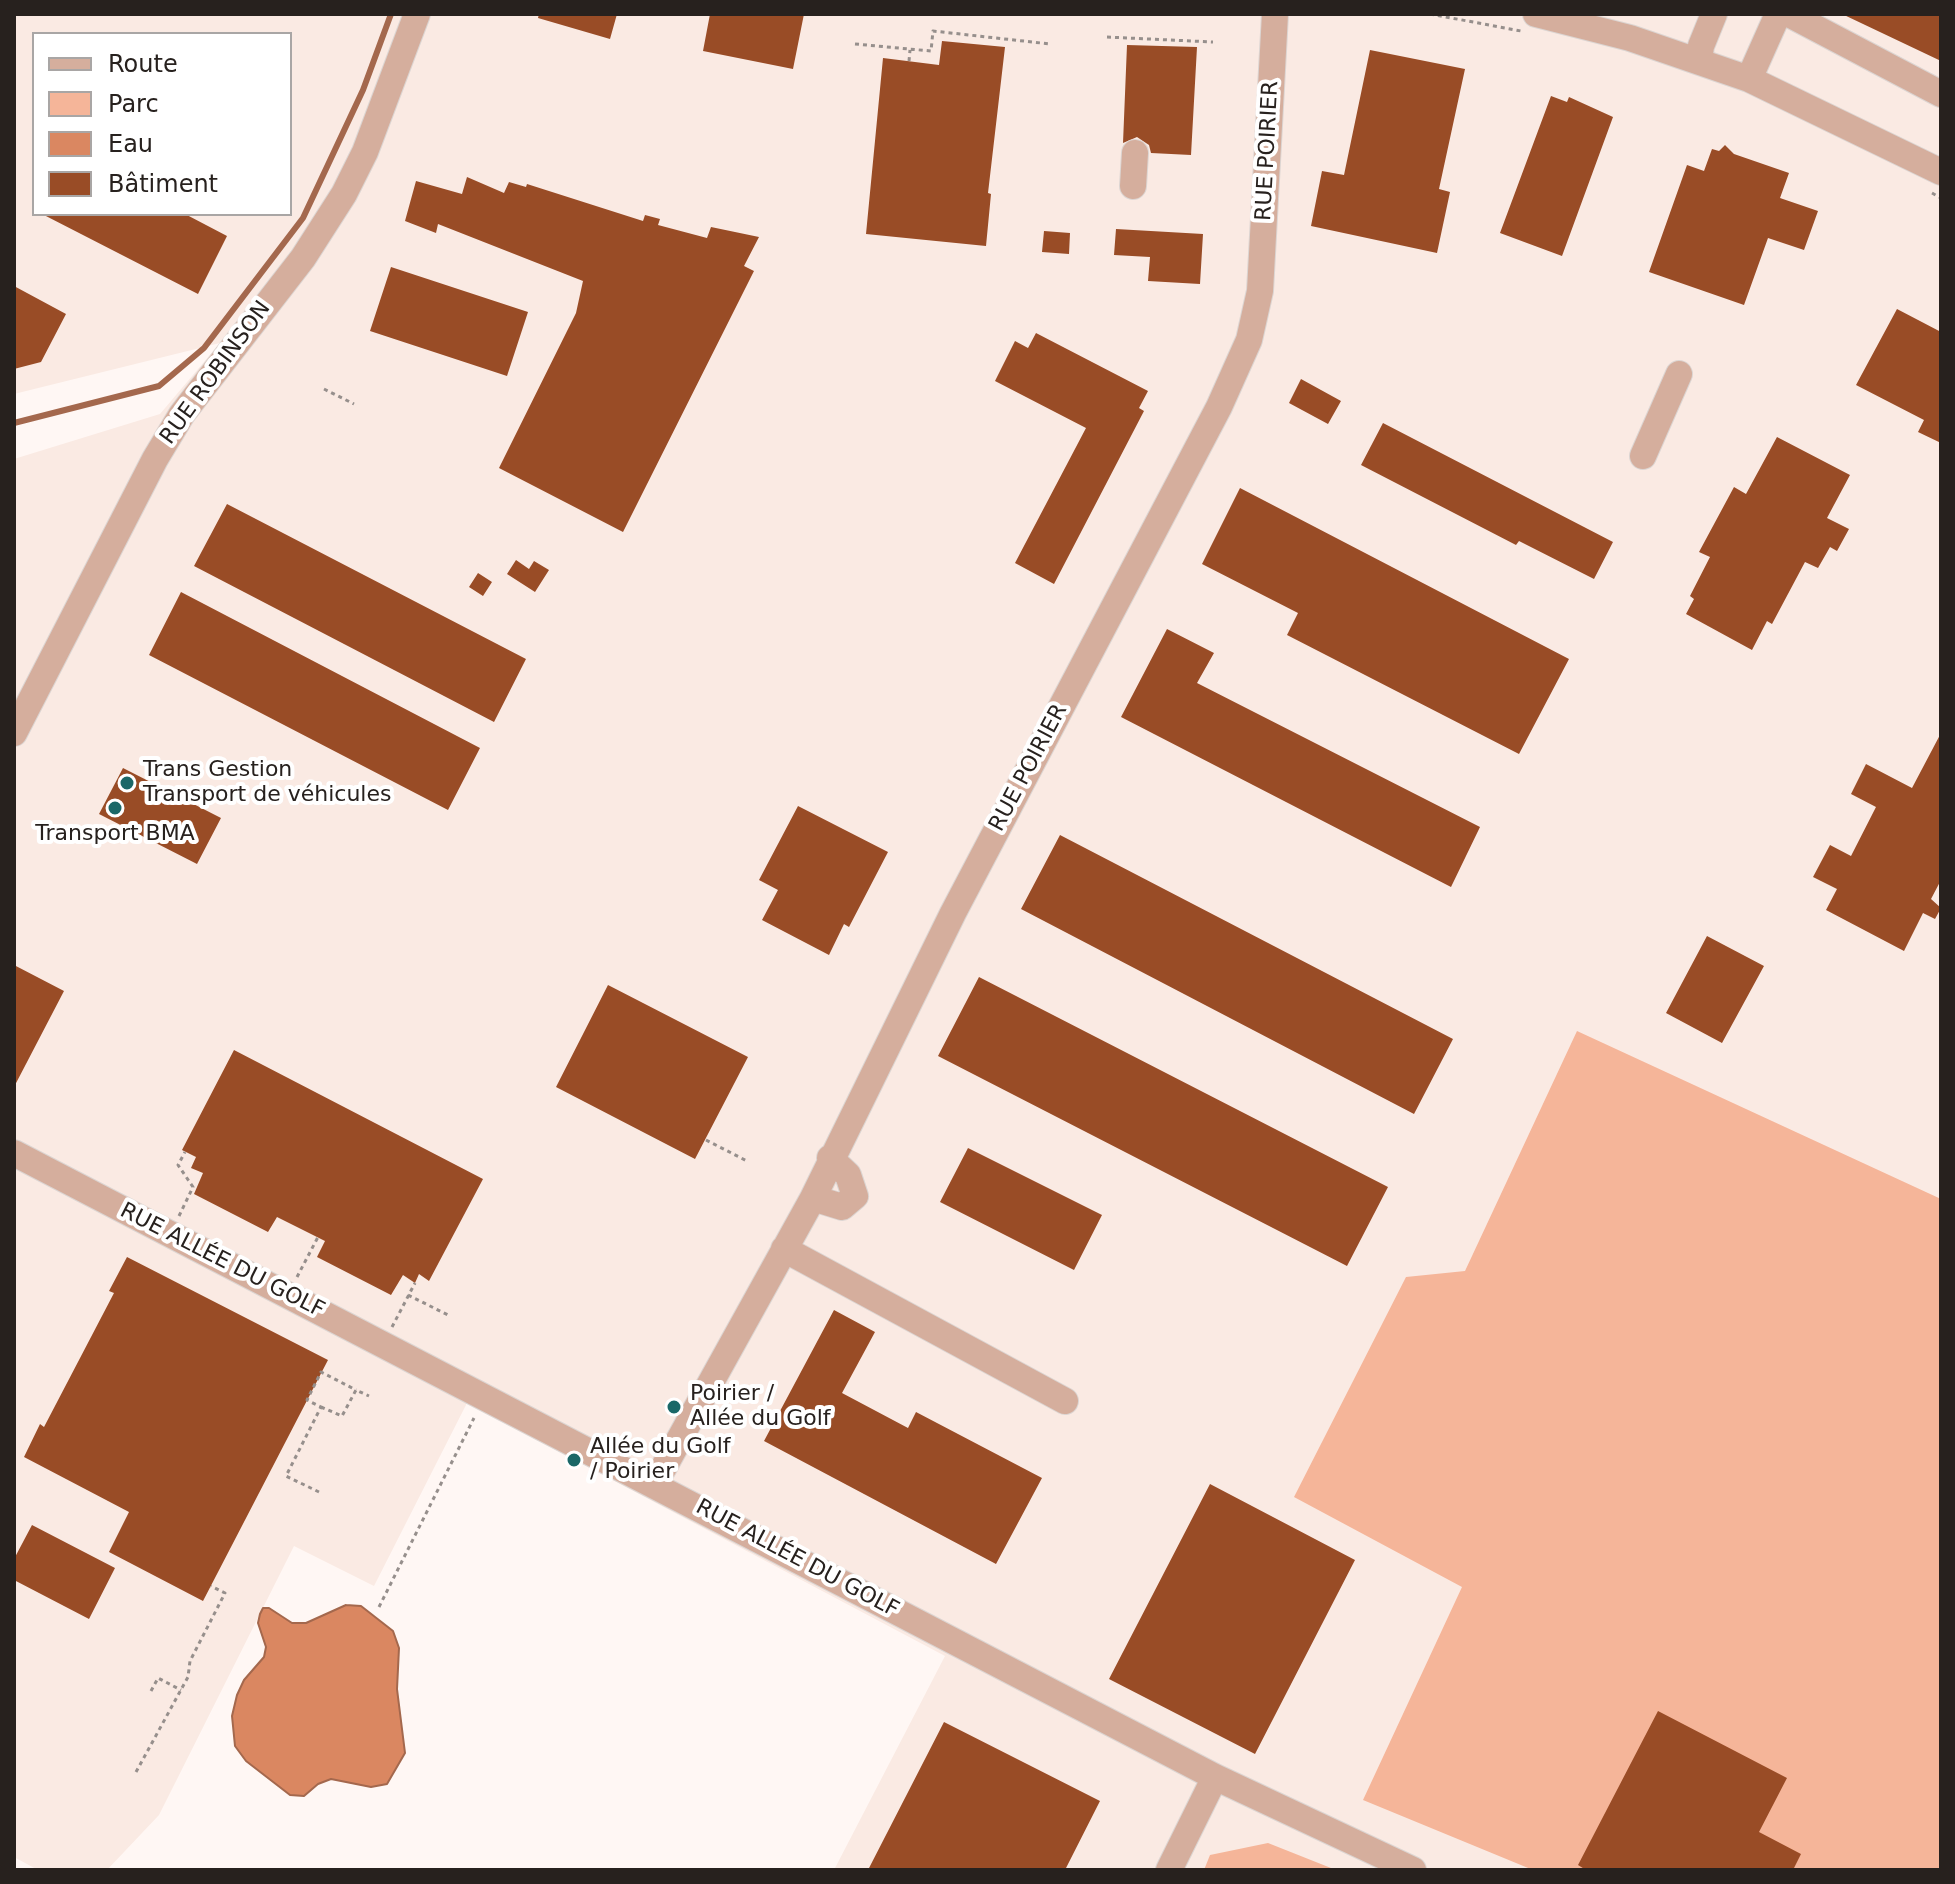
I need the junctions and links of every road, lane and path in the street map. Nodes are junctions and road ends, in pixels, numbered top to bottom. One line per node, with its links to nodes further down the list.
1 (417, 14): 26 (street, RUE ROBINSON)
2 (1275, 14): 30 (street, RUE POIRIER)
3 (1430, 14): 8 (path)
4 (1714, 14): 15 (street)
5 (1778, 14): 16 (street)
6 (1789, 14): 17 (street)
7 (1570, 18): 8 (street); 15 (street)
8 (1533, 23)
9 (1107, 37): 10 (path)
10 (1213, 42)
11 (855, 44): 13 (path)
12 (1050, 44): 13 (path)
13 (910, 50): 14 (path)
14 (909, 61)
15 (1699, 61): 16 (street)
16 (1749, 79): 19 (street)
17 (1941, 94)
18 (1135, 153): 20 (street)
19 (1934, 182): 21 (path)
20 (1133, 186)
21 (1941, 198)
22 (1679, 374): 25 (street)
23 (324, 389): 24 (path)
24 (354, 404)
25 (1643, 456)
26 (14, 733)
27 (706, 1140): 31 (path)
28 (185, 1152): 33 (path)
29 (14, 1153): 33 (street, RUE ALLÉE DU GOLF)
30 (830, 1158): 32 (street, RUE POIRIER); 32 (street)
31 (747, 1161)
32 (813, 1198): 35 (street, RUE POIRIER)
33 (170, 1234): 37 (street, RUE ALLÉE DU GOLF)
34 (318, 1237): 37 (path)
35 (784, 1249): 44 (street); 46 (street, RUE POIRIER)
36 (415, 1283): 38 (path)
37 (288, 1295): 40 (street, RUE ALLÉE DU GOLF)
38 (408, 1295): 39 (path); 40 (path)
39 (450, 1316)
40 (383, 1344): 43 (street, RUE ALLÉE DU GOLF)
41 (356, 1390): 42 (path); 45 (path); 45 (path)
42 (369, 1396)
43 (485, 1397): 46 (street, RUE ALLÉE DU GOLF); 49 (path)
44 (1065, 1401)
45 (321, 1407): 47 (path)
46 (654, 1485): 53 (street, RUE ALLÉE DU GOLF)
47 (319, 1492)
48 (211, 1586): 50 (path)
49 (379, 1607)
50 (181, 1690): 51 (path); 52 (path)
51 (151, 1691)
52 (136, 1772)
53 (1215, 1777): 54 (street); 55 (street, RUE ALLÉE DU GOLF)
54 (1169, 1870)
55 (1413, 1870)

